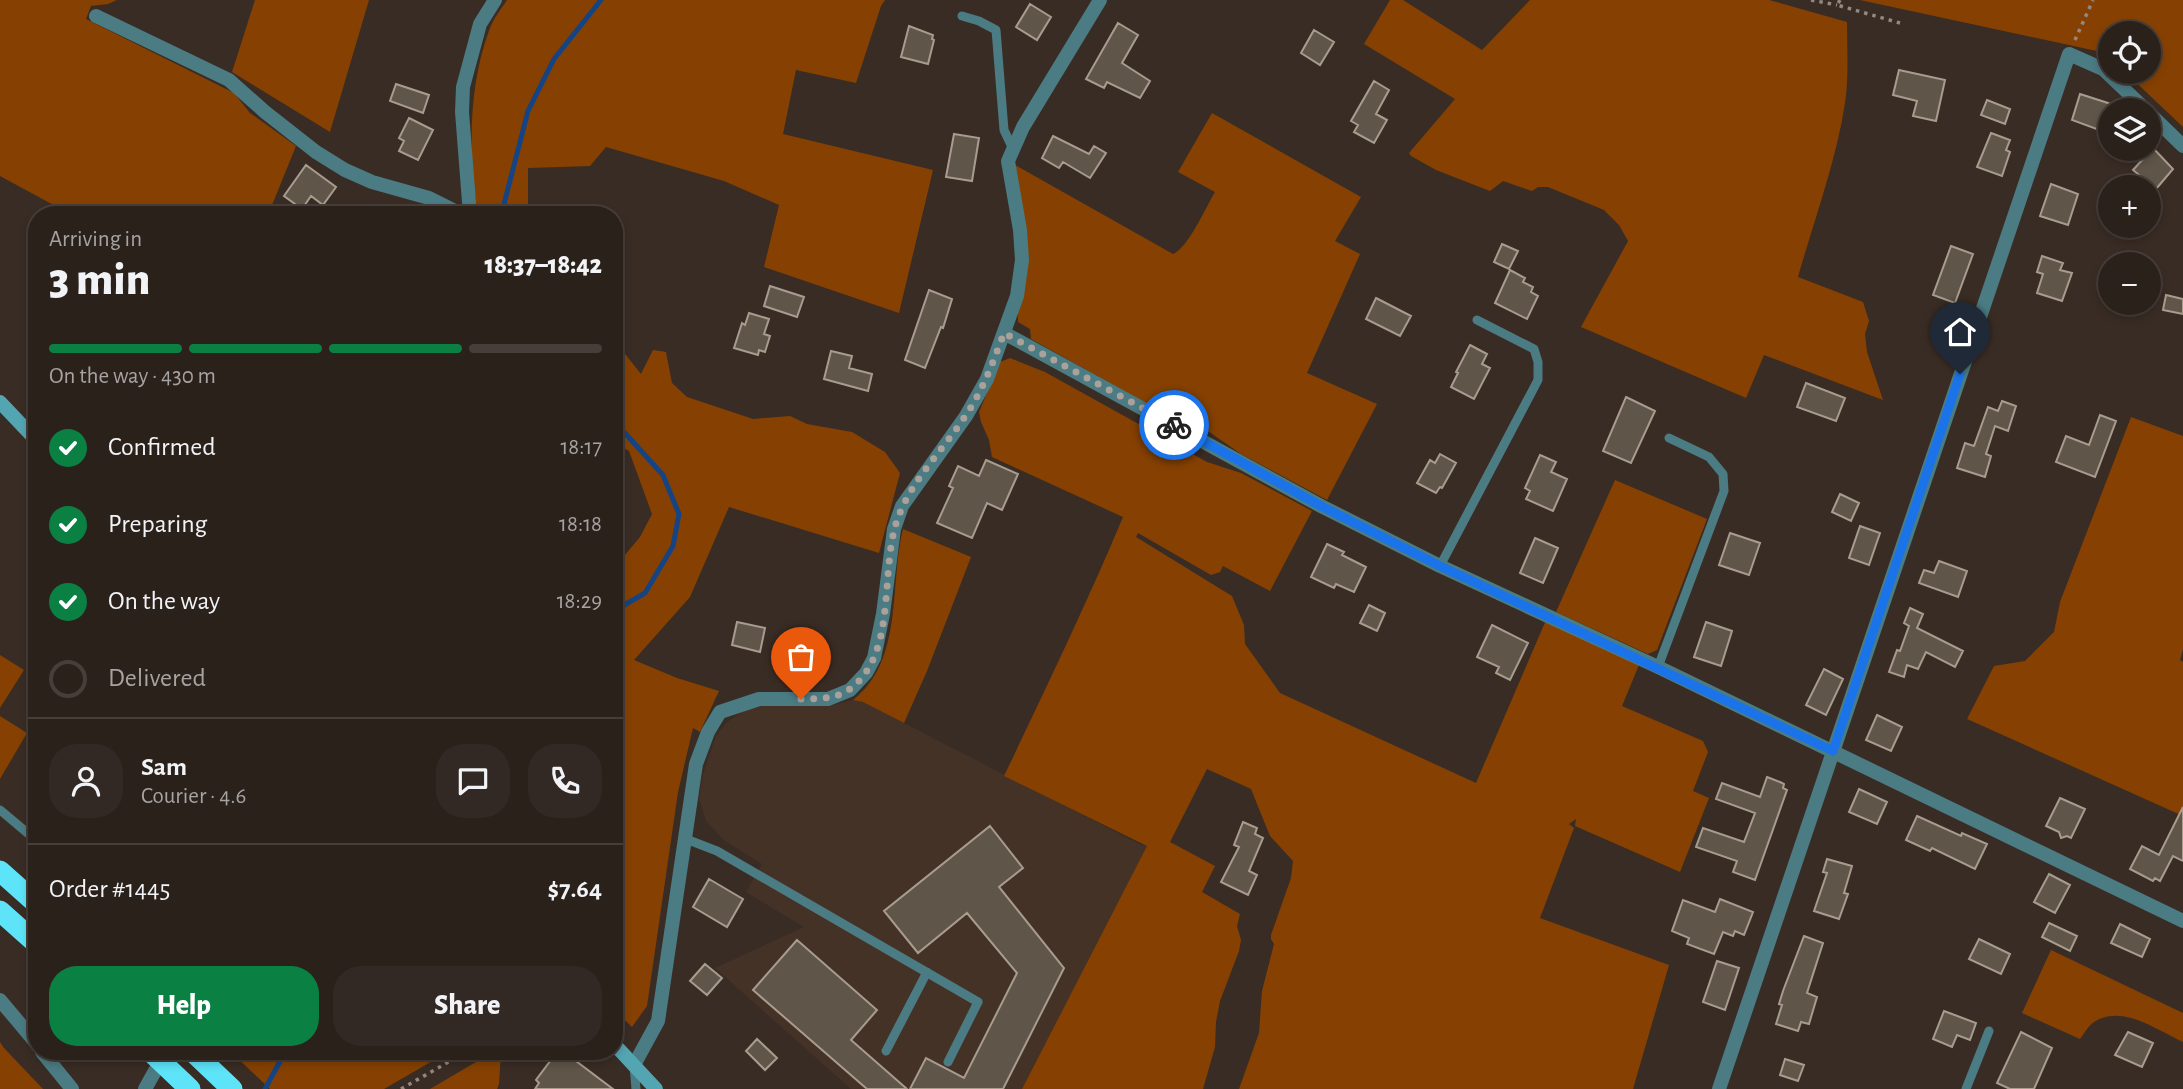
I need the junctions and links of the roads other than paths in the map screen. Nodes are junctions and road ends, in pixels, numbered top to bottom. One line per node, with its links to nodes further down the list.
1 (495, 0): 10 (street)
2 (1100, 0): 8 (street)
3 (96, 16): 9 (street)
4 (962, 16): 8 (lane)
5 (2133, 98): 18 (street)
6 (2161, 125): 7 (street)
7 (2183, 146)
8 (1013, 149): 12 (street)
9 (445, 206)
10 (469, 206)
11 (1477, 320): 16 (lane)
12 (1004, 333): 16 (street); 21 (street)
13 (0, 402): 14 (main road)
14 (28, 432)
15 (1669, 438): 17 (lane)
16 (1440, 566): 17 (street)
17 (1658, 667): 18 (street)
18 (1833, 751): 25 (street); 45 (street)
19 (0, 810): 20 (lane)
20 (28, 833)
21 (686, 839): 27 (lane); 38 (street)
22 (0, 871): 23 (highway)
23 (28, 896)
24 (0, 911): 26 (highway)
25 (2183, 921)
26 (28, 936)
27 (927, 972): 31 (lane); 37 (lane)
28 (0, 1000): 30 (street)
29 (1989, 1031): 46 (lane)
30 (28, 1033)
31 (886, 1051)
32 (623, 1053): 38 (main road)
33 (49, 1060): 39 (street)
34 (159, 1060): 41 (highway)
35 (164, 1060): 40 (street)
36 (201, 1060): 42 (highway)
37 (948, 1062)
38 (634, 1065): 43 (lane); 44 (main road)
39 (72, 1089)
40 (145, 1089)
41 (190, 1089)
42 (232, 1089)
43 (636, 1089)
44 (656, 1089)
45 (1719, 1089)
46 (1966, 1089)

